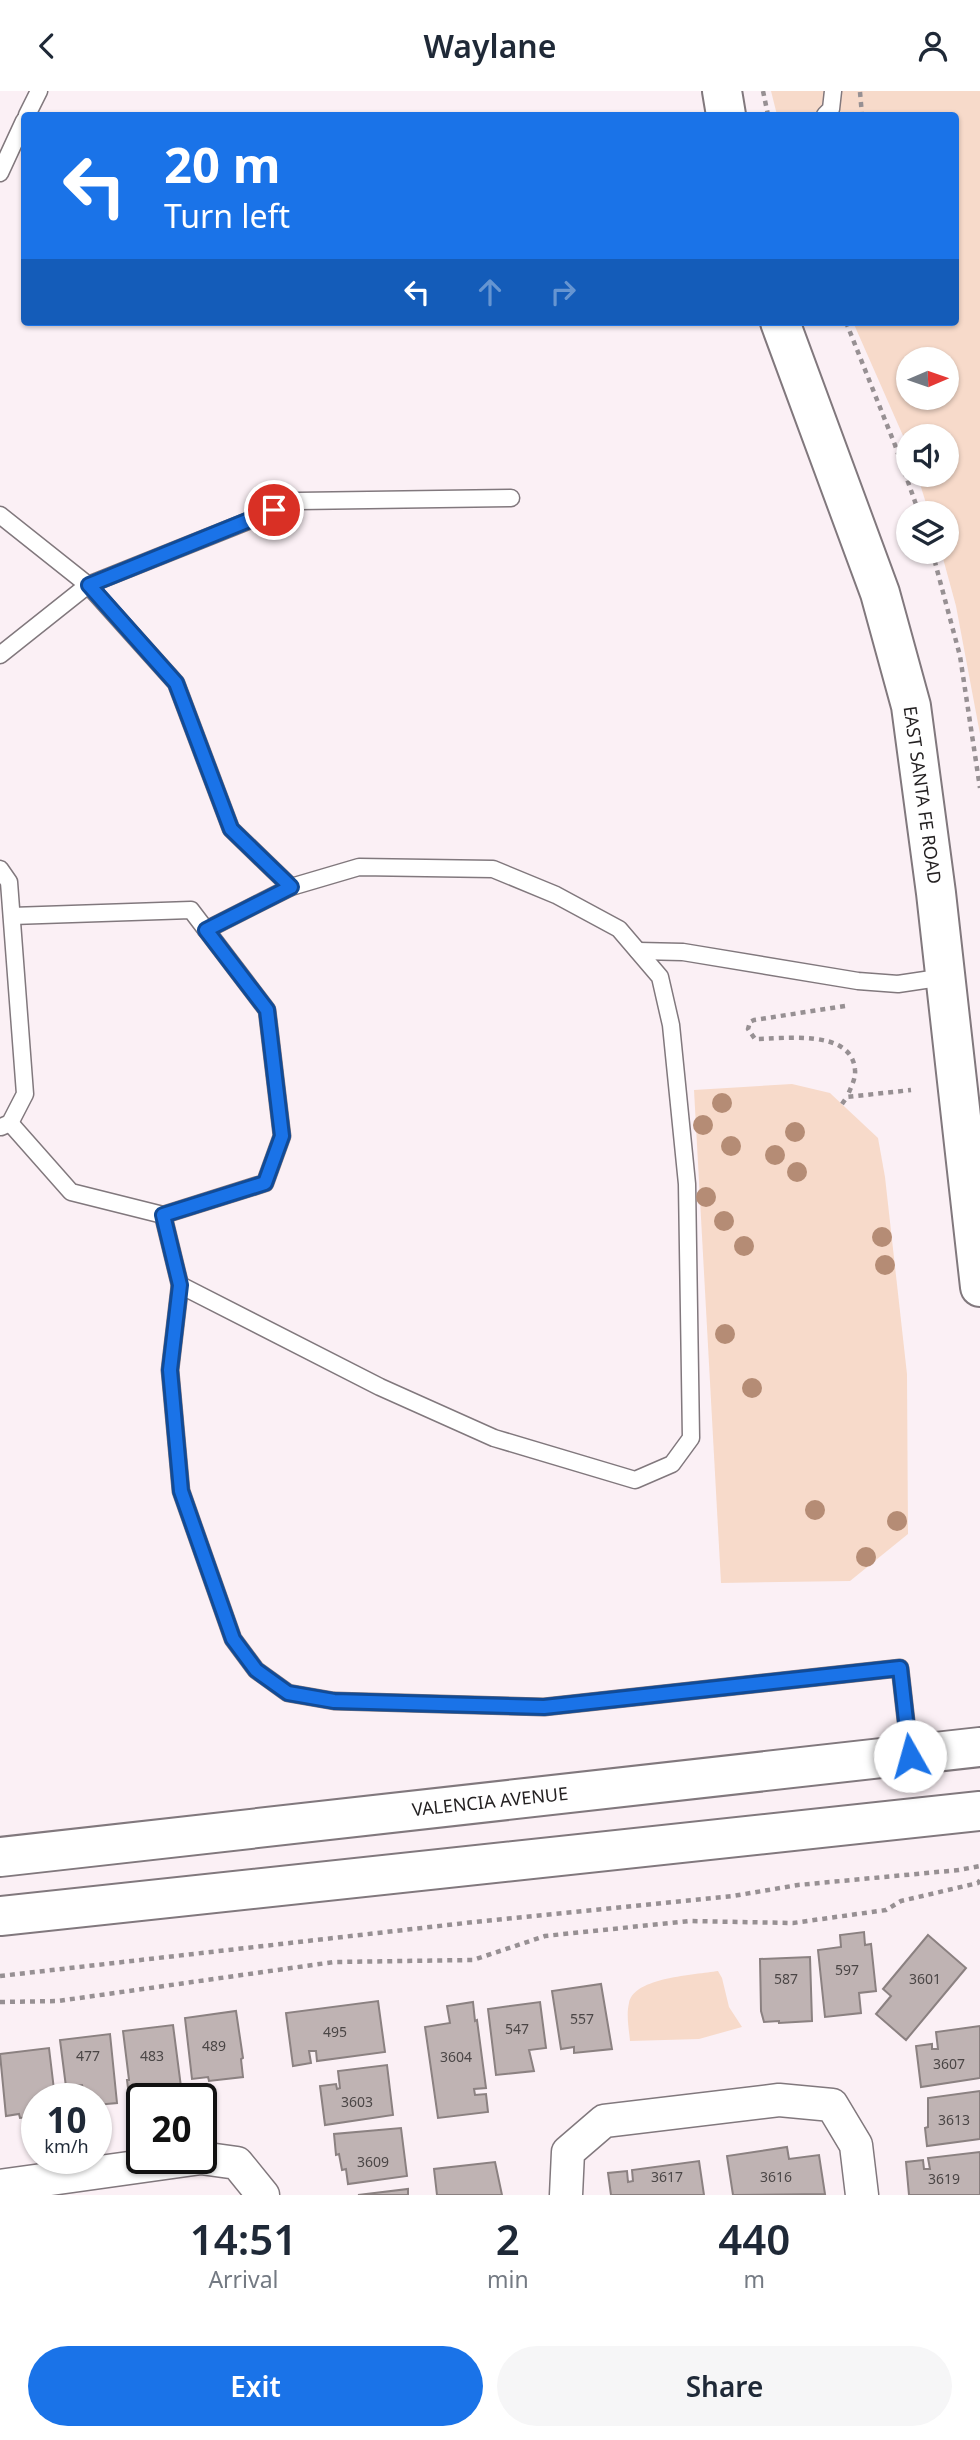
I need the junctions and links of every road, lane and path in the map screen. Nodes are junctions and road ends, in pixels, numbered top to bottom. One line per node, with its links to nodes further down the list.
1 (39, 91): 6 (lane)
2 (722, 91): 7 (street)
3 (763, 91): 8 (path)
4 (833, 91): 9 (lane)
5 (860, 91): 10 (path)
6 (28, 112)
7 (726, 112)
8 (767, 112)
9 (828, 112)
10 (862, 112)
11 (21, 128): 12 (lane)
12 (0, 173)
13 (781, 326): 27 (street, EAST SANTA FE ROAD)
14 (848, 326): 16 (path)
15 (511, 498): 19 (lane)
16 (915, 501)
17 (0, 515): 19 (lane)
18 (936, 564): 21 (path)
19 (89, 585): 20 (lane); 23 (lane)
20 (0, 655)
21 (980, 788)
22 (0, 869): 24 (lane)
23 (291, 887): 25 (lane); 26 (lane)
24 (12, 916): 25 (lane); 33 (lane)
25 (206, 930): 34 (lane)
26 (638, 951): 28 (lane); 35 (lane)
27 (945, 977): 28 (lane); 32 (street, EAST SANTA FE ROAD)
28 (858, 981): 30 (path)
29 (911, 1090): 30 (path)
30 (847, 1097): 31 (path)
31 (842, 1104)
32 (970, 1116): 36 (street, EAST SANTA FE ROAD)
33 (5, 1125): 34 (lane)
34 (163, 1215): 35 (lane)
35 (180, 1285): 38 (lane)
36 (980, 1287)
37 (980, 1747): 38 (street, VALENCIA AVENUE)
38 (910, 1756): 40 (street, VALENCIA AVENUE)
39 (980, 1811): 43 (street)
40 (0, 1857)
41 (980, 1866): 44 (path)
42 (980, 1880): 45 (path)
43 (0, 1916)
44 (0, 1976)
45 (0, 2002)
46 (0, 2186): 47 (street)
47 (263, 2195)
48 (566, 2195): 49 (street)
49 (862, 2195)

